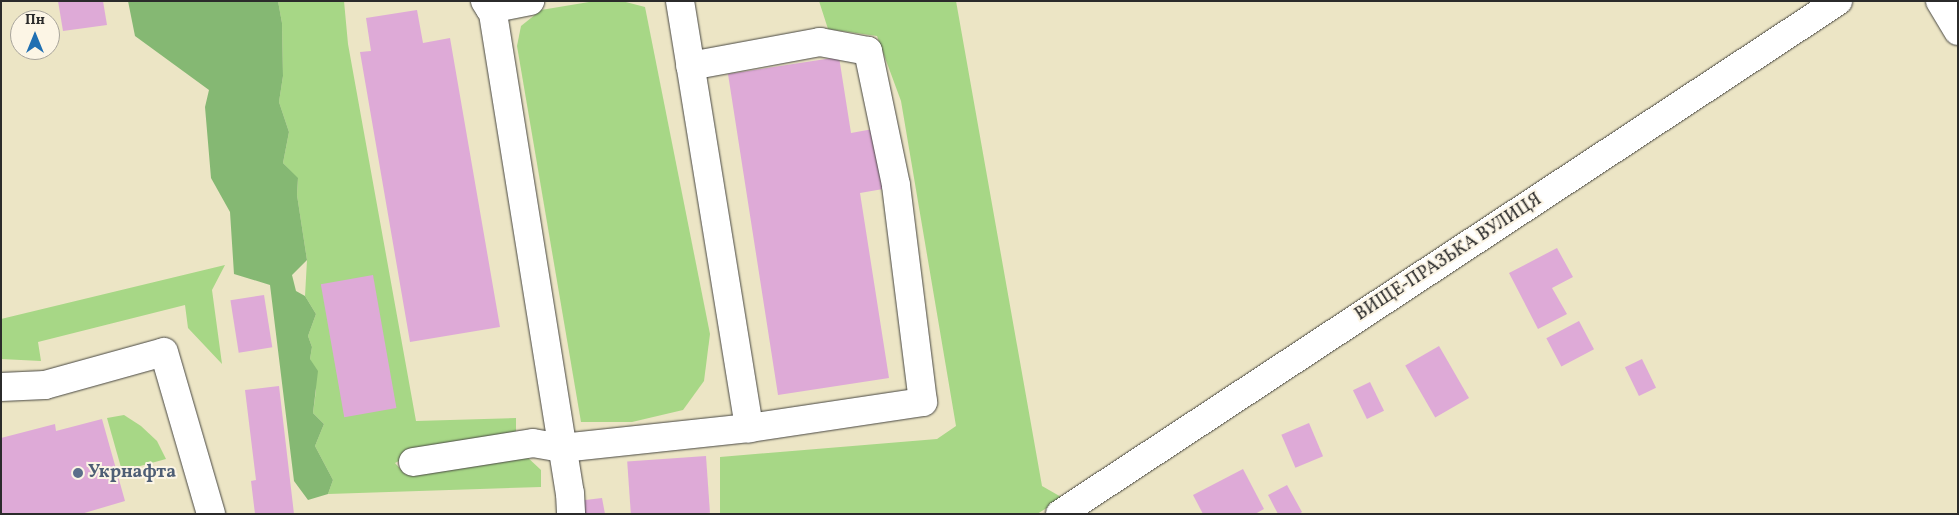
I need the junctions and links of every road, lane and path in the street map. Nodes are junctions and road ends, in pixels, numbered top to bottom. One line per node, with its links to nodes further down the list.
1 (530, 1): 5 (street)
2 (680, 1): 7 (street)
3 (1838, 1): 14 (street, ВИЩЕ-ПРАЗЬКА ВУЛИЦЯ)
4 (1940, 1): 6 (street)
5 (489, 4): 10 (street)
6 (1958, 31)
7 (690, 66): 9 (street); 9 (street)
8 (1, 387): 12 (street)
9 (750, 428): 10 (street)
10 (562, 448): 11 (street); 13 (street)
11 (413, 462)
12 (211, 514)
13 (571, 514)
14 (1060, 514)

